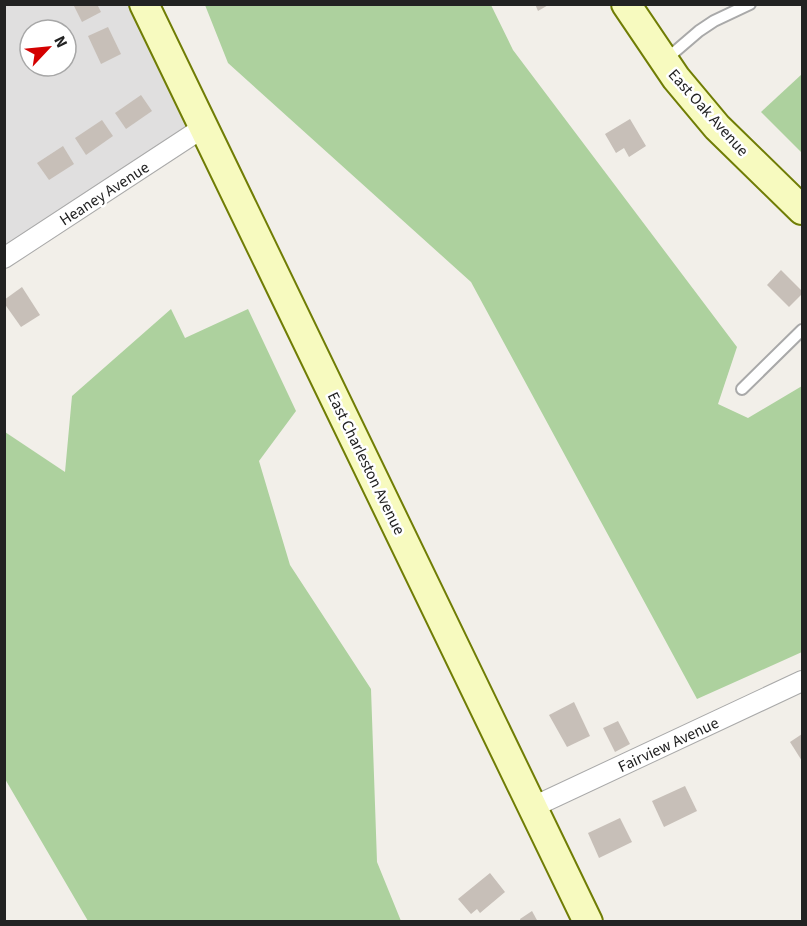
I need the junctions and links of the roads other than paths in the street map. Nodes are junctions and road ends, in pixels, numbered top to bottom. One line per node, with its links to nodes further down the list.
1 (144, 4): 5 (street, East Charleston Avenue)
2 (626, 4): 4 (street, East Oak Avenue)
3 (750, 4): 4 (lane)
4 (664, 61): 6 (street, East Oak Avenue)
5 (204, 127): 7 (street, Heaney Avenue); 11 (street, East Charleston Avenue)
6 (802, 210)
7 (4, 258)
8 (802, 330): 9 (lane)
9 (742, 389)
10 (802, 681): 11 (street, Fairview Avenue)
11 (533, 807): 12 (street, East Charleston Avenue)
12 (588, 921)

